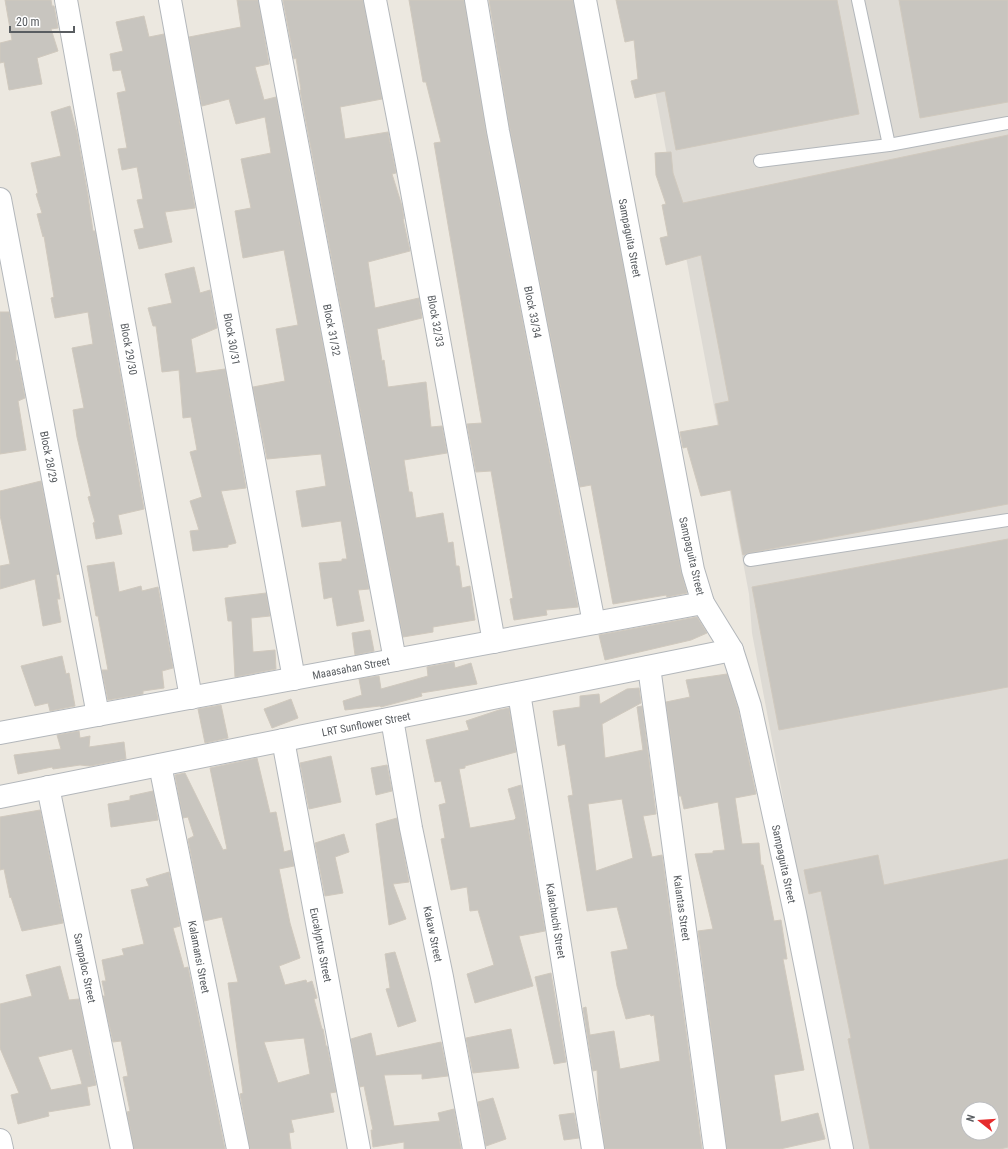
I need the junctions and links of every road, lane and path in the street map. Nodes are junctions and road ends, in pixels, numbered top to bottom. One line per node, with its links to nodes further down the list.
1 (66, 0): 22 (street, Block 29/30)
2 (170, 0): 20 (street, Block 30/31)
3 (270, 0): 18 (street, Block 31/32)
4 (375, 0): 16 (street, Block 32/33)
5 (476, 0): 15 (street, Block 33/34)
6 (585, 0): 14 (street, Sampaguita Street)
7 (858, 0): 9 (lane)
8 (1008, 123): 9 (lane)
9 (889, 146): 10 (lane)
10 (760, 161)
11 (0, 199): 23 (street, Block 28/29)
12 (1008, 520): 13 (lane)
13 (750, 560)
14 (703, 603): 15 (street, Maaasahan Street); 17 (street, Sampaguita Street)
15 (594, 623): 16 (street, Maaasahan Street)
16 (494, 642): 18 (street, Maaasahan Street)
17 (732, 650): 19 (street, LRT Sunflower Street); 38 (street, Sampaguita Street)
18 (395, 660): 20 (street, Maaasahan Street)
19 (649, 667): 21 (street, LRT Sunflower Street); 37 (street, Kalantas Street)
20 (294, 679): 22 (street, Maaasahan Street)
21 (519, 693): 24 (street, LRT Sunflower Street); 36 (street, Kalachuchi Street)
22 (191, 698): 23 (street, Maaasahan Street)
23 (98, 715): 25 (street, Maaasahan Street)
24 (392, 719): 26 (street, LRT Sunflower Street); 35 (street, Kakaw Street)
25 (0, 733)
26 (283, 740): 27 (street, LRT Sunflower Street); 34 (street, Eucalyptus Street)
27 (160, 765): 28 (street, LRT Sunflower Street); 33 (street, Kalamansi Street)
28 (48, 787): 29 (street, LRT Sunflower Street); 32 (street, Sampaloc Street)
29 (0, 797)
30 (0, 1140): 31 (street)
31 (2, 1149)
32 (122, 1149)
33 (238, 1149)
34 (359, 1149)
35 (474, 1149)
36 (593, 1149)
37 (715, 1149)
38 (842, 1149)

